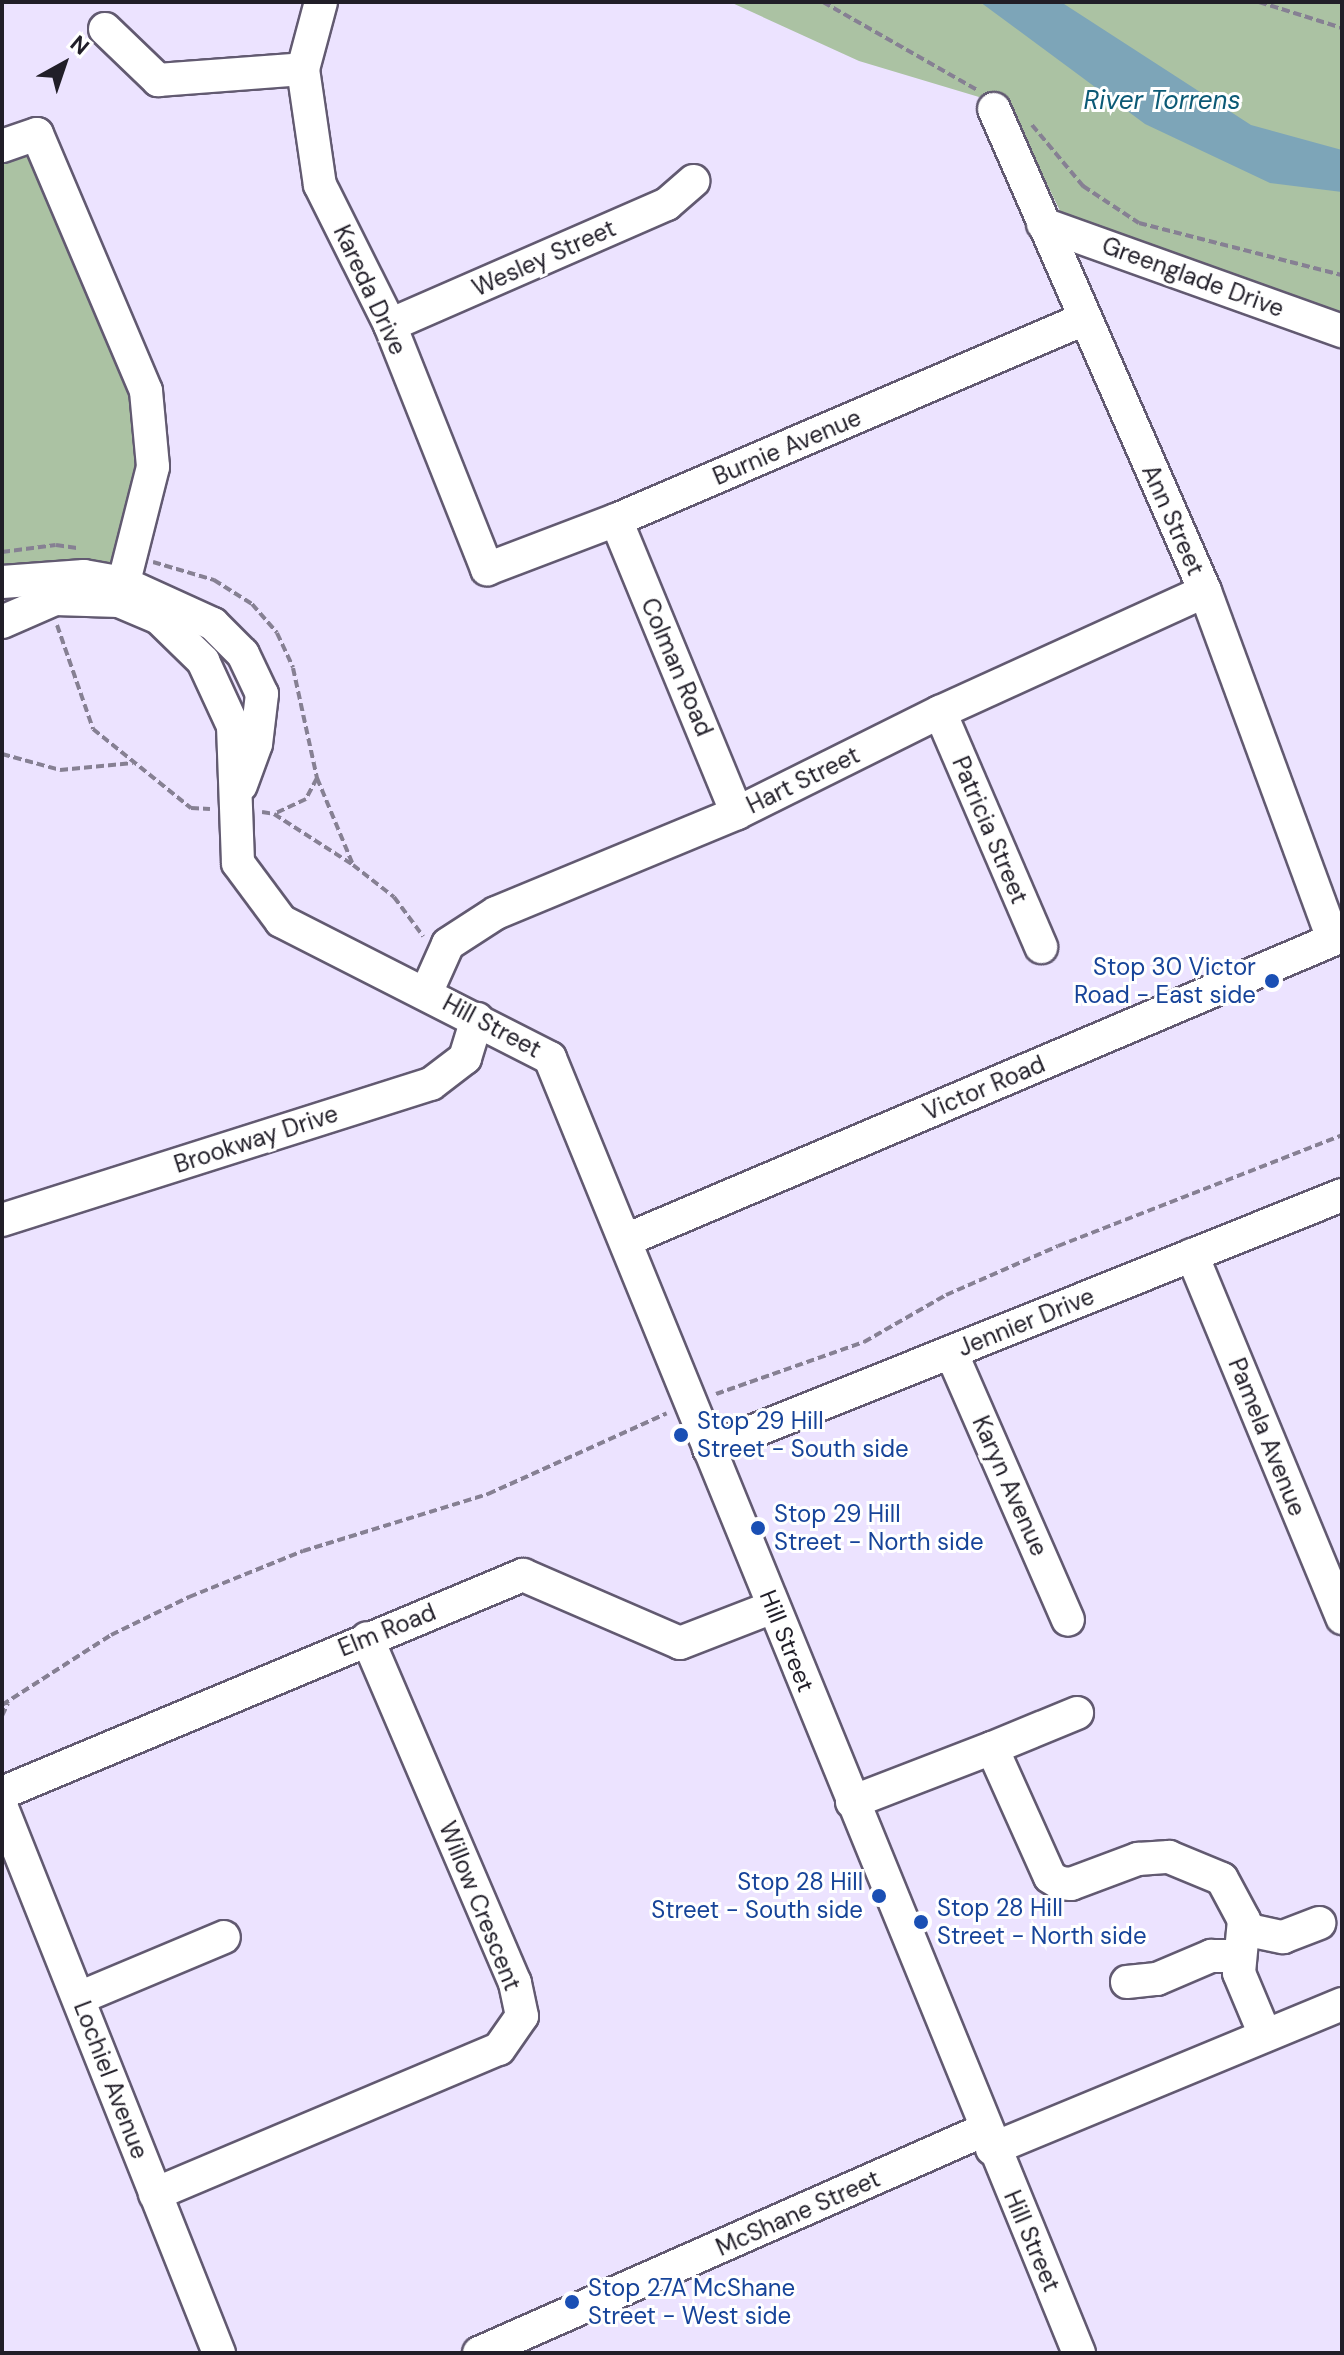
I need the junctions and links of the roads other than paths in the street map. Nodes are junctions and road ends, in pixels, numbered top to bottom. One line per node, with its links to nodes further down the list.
1 (321, 2): 3 (street, Kareda Drive)
2 (105, 29): 3 (street)
3 (303, 69): 9 (street, Kareda Drive)
4 (990, 100): 7 (street, Ann Street)
5 (2, 146): 15 (street)
6 (693, 181): 9 (street, Wesley Street)
7 (1043, 224): 8 (street, Ann Street); 10 (street, Greenglade Drive)
8 (1084, 319): 11 (street, Burnie Avenue); 14 (street, Ann Street)
9 (390, 325): 12 (street, Kareda Drive)
10 (1342, 331)
11 (616, 520): 12 (street, Burnie Avenue); 18 (street, Colman Road)
12 (487, 569)
13 (2, 582): 15 (street)
14 (1205, 591): 17 (street, Hart Street); 19 (street, Ann Street)
15 (121, 592): 16 (street); 21 (street, Hill Street)
16 (2, 622)
17 (940, 712): 18 (street, Hart Street); 20 (street, Patricia Street)
18 (737, 813): 21 (street, Hart Street)
19 (1338, 937): 25 (street, Victor Road)
20 (1041, 947)
21 (427, 991): 22 (street, Hill Street)
22 (477, 1019): 24 (street, Brookway Drive); 25 (street, Hill Street)
23 (1342, 1195): 26 (street, Jennier Drive)
24 (2, 1220)
25 (626, 1240): 28 (street, Hill Street)
26 (1192, 1255): 27 (street, Jennier Drive); 30 (street, Pamela Avenue)
27 (951, 1352): 28 (street, Jennier Drive); 31 (street, Karyn Avenue)
28 (709, 1449): 29 (street, Hill Street)
29 (773, 1607): 32 (street, Elm Road); 36 (street, Hill Street)
30 (1342, 1618)
31 (1068, 1620)
32 (367, 1638): 35 (street, Elm Road); 46 (street, Willow Crescent)
33 (1077, 1713): 34 (street)
34 (992, 1748): 36 (street); 40 (street)
35 (2, 1793)
36 (852, 1802): 45 (street, Hill Street)
37 (2, 1808): 42 (street, Lochiel Avenue)
38 (1319, 1923): 40 (street)
39 (224, 1937): 42 (street)
40 (1240, 1943): 41 (street); 44 (street)
41 (1127, 1982)
42 (79, 1998): 46 (street, Lochiel Avenue)
43 (1340, 2009): 44 (street, McShane Street)
44 (1265, 2035): 45 (street, McShane Street)
45 (988, 2139): 48 (street, McShane Street); 49 (street, Hill Street)
46 (155, 2194): 47 (street, Lochiel Avenue)
47 (219, 2353)
48 (479, 2353)
49 (1079, 2353)

